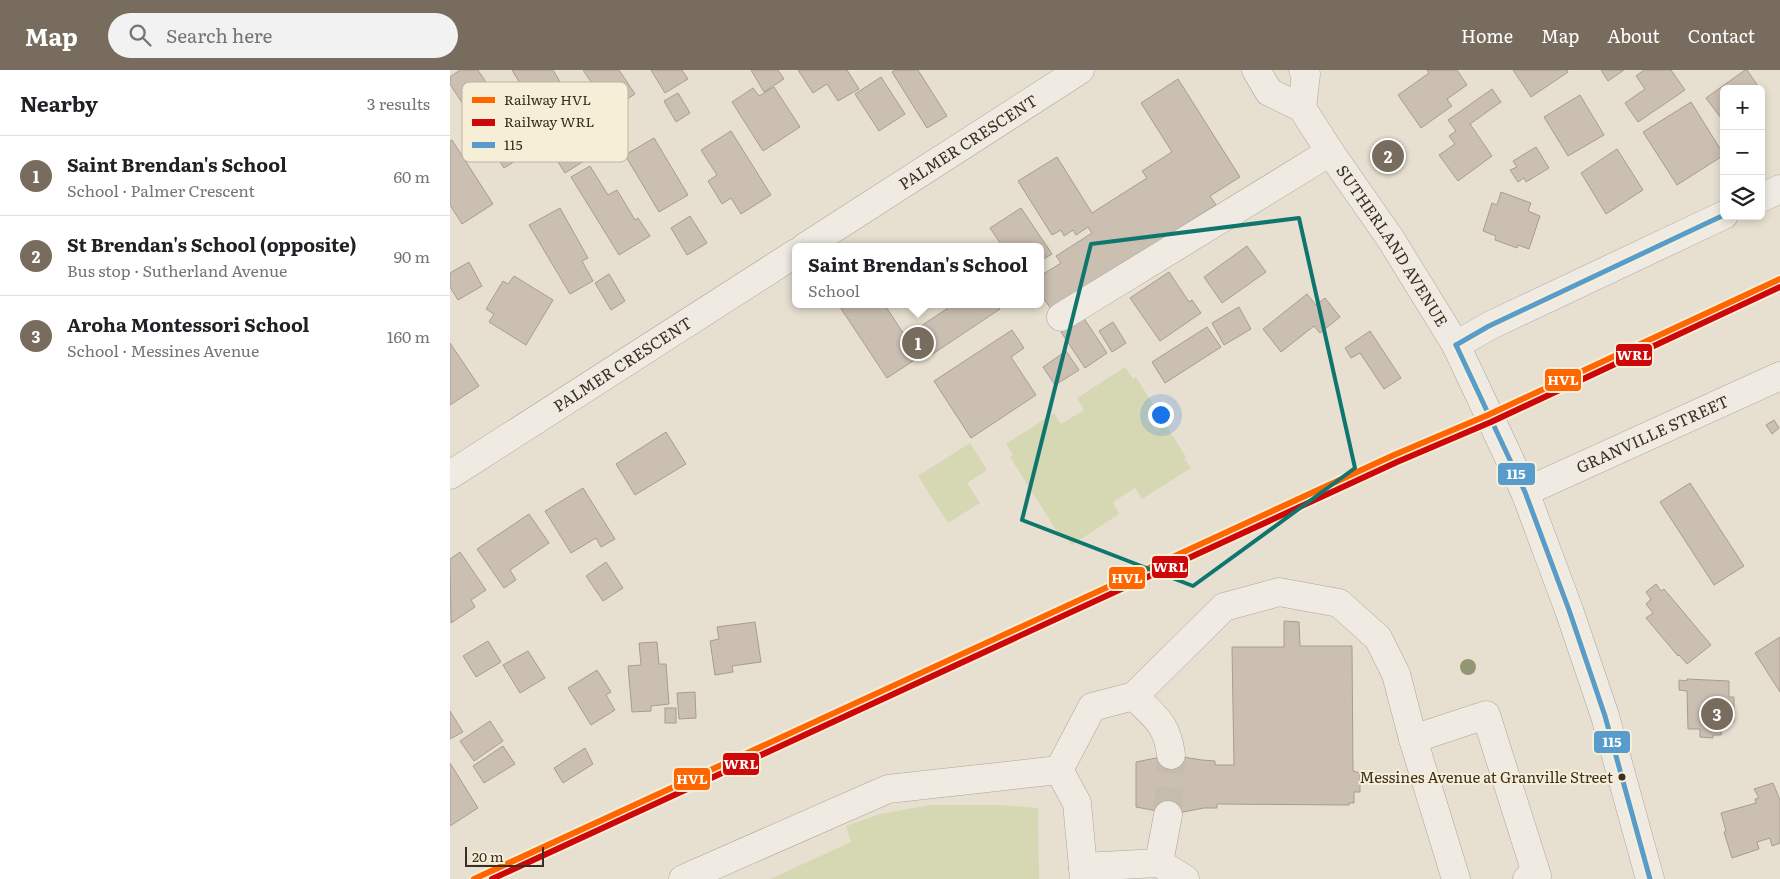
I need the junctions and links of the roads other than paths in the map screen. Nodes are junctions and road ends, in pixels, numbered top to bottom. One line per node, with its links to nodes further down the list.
1 (1080, 70): 9 (street, PALMER CRESCENT)
2 (1256, 70): 4 (street)
3 (1303, 70): 4 (street)
4 (1302, 108): 5 (street, SUTHERLAND AVENUE)
5 (1330, 152): 11 (street); 12 (street, SUTHERLAND AVENUE)
6 (1780, 189): 7 (street)
7 (1765, 196)
8 (1720, 217): 12 (street)
9 (811, 243)
10 (792, 256): 14 (street, PALMER CRESCENT)
11 (1061, 317)
12 (1456, 345): 15 (street, SUTHERLAND AVENUE)
13 (1780, 376): 15 (street, GRANVILLE STREET)
14 (450, 476)
15 (1525, 492): 27 (street, SUTHERLAND AVENUE)
16 (1134, 696): 17 (street); 18 (street); 19 (street)
17 (1413, 739): 25 (street); 26 (street)
18 (1171, 755)
19 (1059, 770): 22 (street); 23 (street)
20 (1168, 816): 21 (street)
21 (1159, 863): 22 (street); 24 (street)
22 (1084, 873)
23 (682, 879)
24 (1185, 879)
25 (1456, 879)
26 (1527, 879)
27 (1650, 879)

